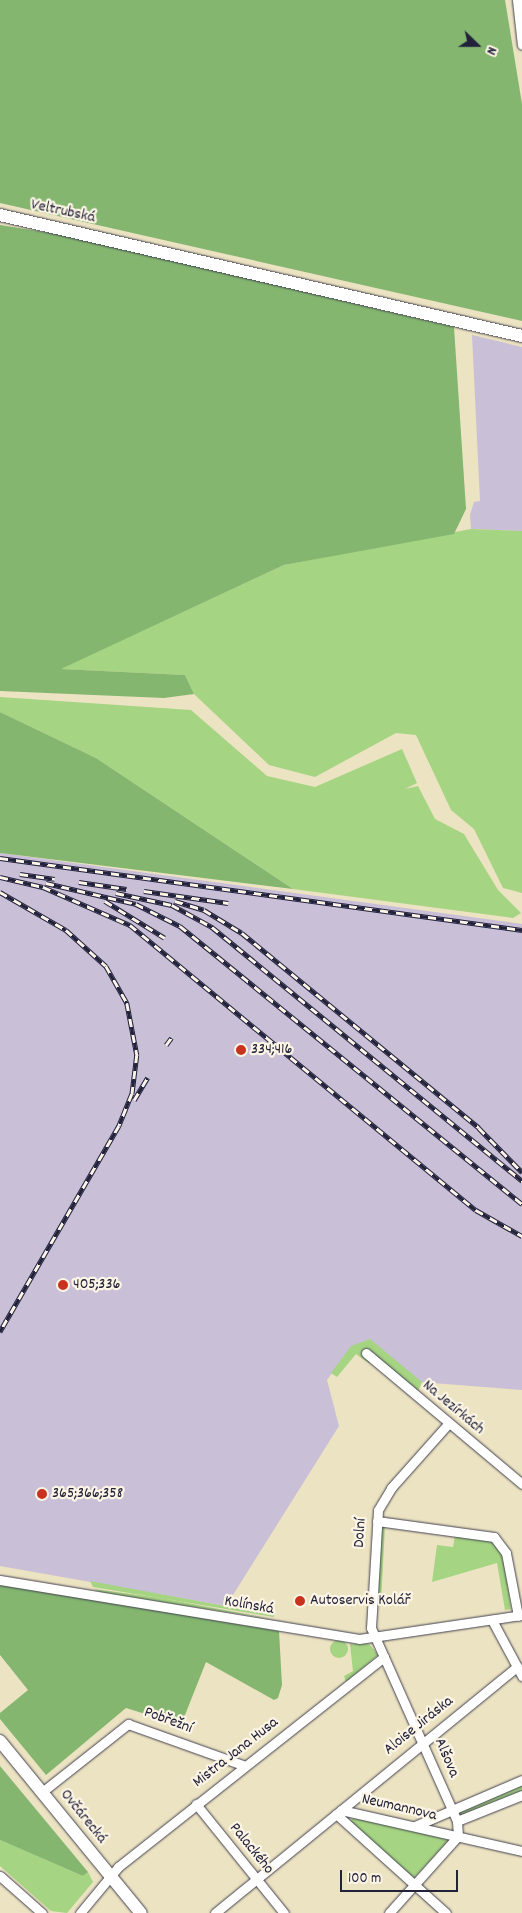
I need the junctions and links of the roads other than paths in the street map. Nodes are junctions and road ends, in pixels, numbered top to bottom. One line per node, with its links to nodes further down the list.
1 (517, 0): 2 (street)
2 (522, 45)
3 (0, 215): 4 (street, Veltrubská)
4 (522, 336)
5 (366, 1353): 6 (street, Na Jezírkách)
6 (448, 1423): 7 (street, Na Jezírkách); 8 (street, Dolní)
7 (522, 1484)
8 (377, 1521): 10 (street); 12 (street, Dolní)
9 (0, 1580): 12 (street, Kolínská)
10 (520, 1615): 11 (street, Kolínská)
11 (492, 1620): 12 (street, Kolínská); 14 (street)
12 (374, 1639): 13 (street, Alšova)
13 (384, 1657): 16 (street, Alšova); 18 (street, Mistra Jana Husa)
14 (517, 1667): 15 (street); 16 (street, Aloise Jiráska)
15 (522, 1676)
16 (423, 1742): 23 (street, Alšova); 24 (street, Aloise Jiráska)
17 (2, 1749): 20 (street, Ovčárecká)
18 (245, 1766): 20 (street, Pobřežní); 22 (street, Mistra Jana Husa)
19 (522, 1780): 23 (street)
20 (42, 1792): 30 (street, Ovčárecká)
21 (522, 1795): 25 (street)
22 (196, 1804): 30 (street, Mistra Jana Husa); 31 (street, Palackého)
23 (450, 1808): 25 (street, Alšova); 26 (street)
24 (338, 1812): 26 (street, Neumannova); 31 (street, Neumannova); 32 (street)
25 (456, 1821): 27 (street, Alšova)
26 (415, 1826): 27 (street, Neumannova)
27 (458, 1836): 28 (street, Neumannova); 32 (street)
28 (522, 1852)
29 (0, 1876): 33 (street)
30 (110, 1876): 34 (street, Mistra Jana Husa); 35 (street, Ovčárecká)
31 (256, 1879): 36 (street, Neumannova); 37 (street, Palackého)
32 (413, 1885): 38 (street); 39 (street)
33 (42, 1913)
34 (80, 1913)
35 (141, 1913)
36 (215, 1913)
37 (284, 1913)
38 (389, 1913)
39 (446, 1913)

